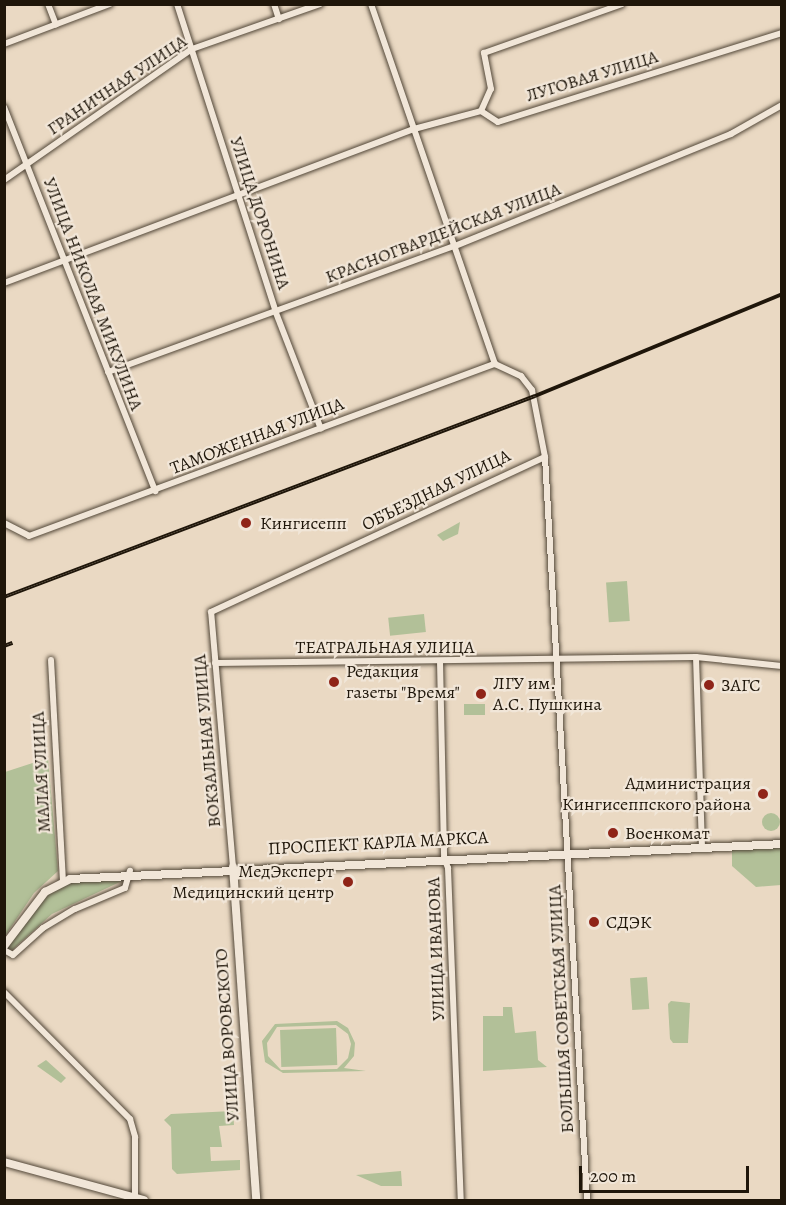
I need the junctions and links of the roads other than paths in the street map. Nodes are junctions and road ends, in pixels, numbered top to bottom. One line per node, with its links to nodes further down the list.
1 (48, 4): 9 (street)
2 (110, 4): 9 (street)
3 (177, 4): 12 (street, УЛИЦА ДОРОНИНА)
4 (274, 4): 8 (street)
5 (320, 4): 8 (street, ГРАНИЧНАЯ УЛИЦА)
6 (371, 4): 16 (street)
7 (622, 4): 15 (street)
8 (279, 19): 12 (street, ГРАНИЧНАЯ УЛИЦА)
9 (56, 25): 11 (street)
10 (782, 33): 15 (street, ЛУГОВАЯ УЛИЦА)
11 (4, 44)
12 (192, 49): 17 (street, ГРАНИЧНАЯ УЛИЦА); 19 (street, УЛИЦА ДОРОНИНА)
13 (782, 105): 20 (street, КРАСНОГВАРДЕЙСКАЯ УЛИЦА)
14 (4, 107): 17 (street, УЛИЦА НИКОЛАЯ МИКУЛИНА)
15 (481, 111): 16 (street)
16 (414, 129): 19 (street); 20 (street)
17 (26, 165): 18 (street, ГРАНИЧНАЯ УЛИЦА); 21 (street, УЛИЦА НИКОЛАЯ МИКУЛИНА)
18 (4, 180)
19 (237, 193): 21 (street); 23 (street, УЛИЦА ДОРОНИНА)
20 (455, 246): 23 (street, КРАСНОГВАРДЕЙСКАЯ УЛИЦА); 24 (street)
21 (65, 257): 22 (street); 25 (street, УЛИЦА НИКОЛАЯ МИКУЛИНА)
22 (4, 283)
23 (276, 313): 25 (street, КРАСНОГВАРДЕЙСКАЯ УЛИЦА); 26 (street, УЛИЦА ДОРОНИНА)
24 (495, 364): 26 (street, ТАМОЖЕННАЯ УЛИЦА); 27 (street, БОЛЬШАЯ СОВЕТСКАЯ УЛИЦА)
25 (108, 372): 28 (street, УЛИЦА НИКОЛАЯ МИКУЛИНА)
26 (321, 429): 28 (street, ТАМОЖЕННАЯ УЛИЦА)
27 (545, 457): 30 (street, ОБЪЕЗДНАЯ УЛИЦА); 33 (street, БОЛЬШАЯ СОВЕТСКАЯ УЛИЦА)
28 (154, 491): 29 (street, ТАМОЖЕННАЯ УЛИЦА)
29 (4, 523)
30 (211, 612): 35 (street, ВОКЗАЛЬНАЯ УЛИЦА)
31 (696, 657): 33 (street, ТЕАТРАЛЬНАЯ УЛИЦА); 36 (street, ТЕАТРАЛЬНАЯ УЛИЦА); 38 (street)
32 (51, 660): 43 (street, МАЛАЯ УЛИЦА)
33 (555, 660): 34 (street, ТЕАТРАЛЬНАЯ УЛИЦА); 39 (street, БОЛЬШАЯ СОВЕТСКАЯ УЛИЦА)
34 (440, 661): 35 (street, ТЕАТРАЛЬНАЯ УЛИЦА); 40 (street, УЛИЦА ИВАНОВА)
35 (215, 663): 41 (street, ВОКЗАЛЬНАЯ УЛИЦА)
36 (782, 666)
37 (782, 842): 38 (main road, ПРОСПЕКТ КАРЛА МАРКСА)
38 (702, 846): 39 (main road, ПРОСПЕКТ КАРЛА МАРКСА)
39 (566, 853): 40 (main road, ПРОСПЕКТ КАРЛА МАРКСА); 50 (street, БОЛЬШАЯ СОВЕТСКАЯ УЛИЦА)
40 (444, 859): 41 (main road, ПРОСПЕКТ КАРЛА МАРКСА); 49 (street, УЛИЦА ИВАНОВА)
41 (233, 868): 42 (main road, ПРОСПЕКТ КАРЛА МАРКСА); 48 (main road, УЛИЦА ВОРОВСКОГО)
42 (129, 873): 43 (main road, ПРОСПЕКТ КАРЛА МАРКСА); 44 (street)
43 (63, 880): 44 (main road)
44 (4, 946)
45 (4, 992): 47 (street)
46 (4, 1164): 47 (main road)
47 (137, 1200)
48 (256, 1200)
49 (461, 1200)
50 (586, 1200)

